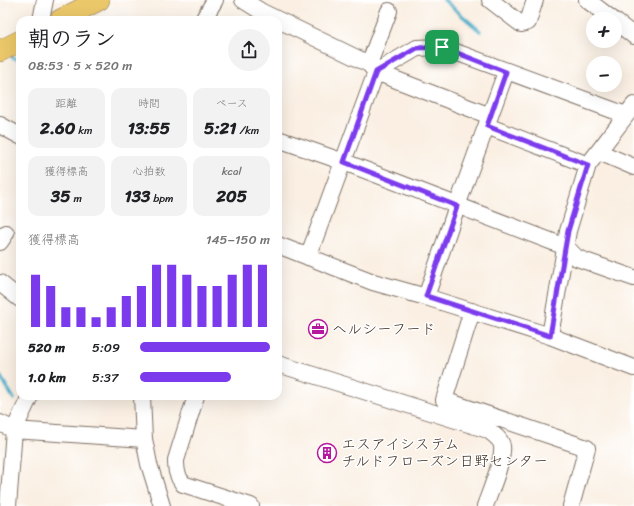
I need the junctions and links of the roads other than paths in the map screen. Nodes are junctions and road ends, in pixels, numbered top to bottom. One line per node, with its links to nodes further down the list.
1 (45, 0): 10 (street)
2 (99, 0): 11 (main road)
3 (215, 0): 12 (street)
4 (243, 0): 13 (street)
5 (490, 0): 6 (street)
6 (535, 0)
7 (587, 0): 9 (street)
8 (389, 11): 17 (street)
9 (603, 12)
10 (42, 16)
11 (68, 16)
12 (205, 16)
13 (261, 16)
14 (282, 26): 17 (street)
15 (622, 27): 16 (street)
16 (634, 36)
17 (372, 68): 18 (street); 20 (street); 25 (street)
18 (506, 72): 19 (street); 20 (street)
19 (630, 110): 24 (street)
20 (488, 121): 26 (street); 28 (street)
21 (0, 125): 22 (street)
22 (16, 134)
23 (282, 140): 25 (street)
24 (599, 152): 26 (street); 27 (street)
25 (344, 162): 28 (street); 31 (street)
26 (588, 165): 30 (street)
27 (634, 167)
28 (457, 206): 30 (street); 35 (street)
29 (282, 247): 31 (street)
30 (566, 247): 32 (street); 37 (street)
31 (308, 257): 35 (street)
32 (634, 278)
33 (0, 283): 34 (street)
34 (16, 294)
35 (426, 296): 36 (street)
36 (472, 311): 37 (street); 49 (street)
37 (550, 336): 39 (street)
38 (282, 365): 48 (street)
39 (634, 368)
40 (27, 400): 43 (street)
41 (142, 400): 44 (street)
42 (195, 400): 47 (street)
43 (7, 426): 44 (street); 45 (street)
44 (144, 439): 46 (street)
45 (8, 506)
46 (162, 506)
47 (251, 506)
48 (485, 506)
49 (571, 506)

